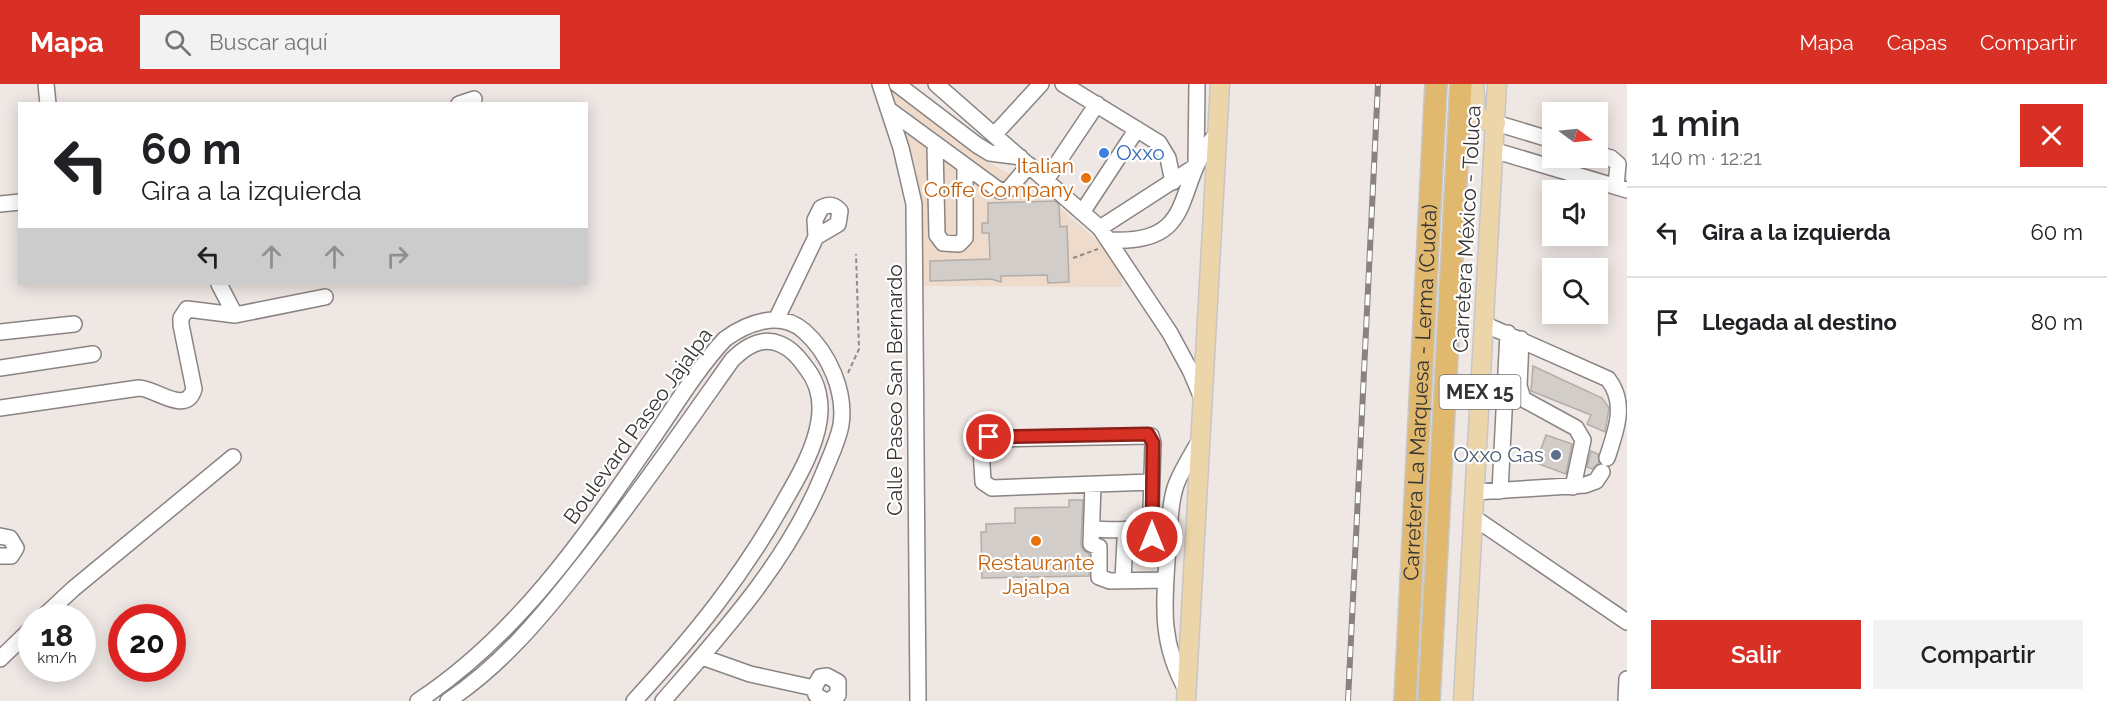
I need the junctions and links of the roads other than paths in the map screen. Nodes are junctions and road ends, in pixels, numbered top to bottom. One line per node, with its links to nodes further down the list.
1 (46, 84): 13 (street)
2 (880, 84): 15 (street, Calle Paseo San Bernardo)
3 (897, 84): 24 (street)
4 (936, 84): 18 (street)
5 (1041, 84): 18 (street)
6 (1063, 84): 14 (street)
7 (1197, 84): 25 (street)
8 (1436, 84): 82 (highway, Carretera La Marquesa - Lerma (Cuota))
9 (1461, 84): 83 (highway, Carretera La Marquesa - Lerma (Cuota))
10 (1474, 84): 16 (main road)
11 (1497, 84): 16 (main road, Carretera México - Toluca / MEX 15)
12 (1217, 88): 19 (main road)
13 (48, 102)
14 (1097, 104): 17 (street); 27 (street)
15 (888, 109): 21 (street); 81 (street, Calle Paseo San Bernardo)
16 (1496, 123): 20 (street); 22 (main road, Carretera México - Toluca / MEX 15)
17 (1137, 129): 28 (street); 32 (street)
18 (994, 135): 24 (street)
19 (1216, 135): 25 (street); 46 (main road)
20 (1542, 137)
21 (935, 146): 26 (street); 26 (street)
22 (1493, 150): 29 (street); 41 (main road, Carretera México - Toluca / MEX 15)
23 (1608, 157): 29 (street)
24 (1024, 161): 26 (street); 27 (street)
25 (1196, 166): 28 (street); 35 (street)
26 (965, 167)
27 (1046, 180): 32 (street)
28 (1173, 182): 33 (street)
29 (1622, 188)
30 (18, 202): 31 (street)
31 (0, 204)
32 (1083, 211): 33 (street)
33 (1101, 228): 35 (street)
34 (816, 237): 39 (street)
35 (1110, 240): 46 (street)
36 (220, 285): 38 (street)
37 (325, 297): 38 (street)
38 (235, 315): 47 (street)
39 (776, 320): 50 (street, Boulevard Paseo Jajalpa); 56 (street)
40 (74, 324): 42 (street)
41 (1484, 324): 43 (street); 58 (main road, Carretera México - Toluca / MEX 15)
42 (0, 332)
43 (1514, 336): 55 (street); 55 (street); 57 (street)
44 (93, 354): 45 (street)
45 (0, 368)
46 (1202, 400): 48 (main road)
47 (0, 408)
48 (1200, 440): 67 (street); 75 (main road)
49 (233, 457): 68 (street)
50 (631, 469): 52 (street); 76 (street, Boulevard Paseo Jajalpa)
51 (797, 480): 52 (street); 56 (street); 78 (street)
52 (647, 482): 77 (street)
53 (1151, 482): 54 (street); 54 (street); 59 (street)
54 (1093, 484): 61 (street)
55 (1573, 487): 57 (street)
56 (817, 489): 71 (street)
57 (1500, 491): 58 (street)
58 (1475, 492): 60 (main road, Carretera México - Toluca / MEX 15)
59 (1151, 510): 61 (street); 64 (street)
60 (1473, 518): 69 (street); 84 (main road, Carretera México - Toluca / MEX 15)
61 (1092, 529): 65 (street)
62 (0, 536): 63 (street)
63 (0, 556)
64 (1123, 558): 65 (street); 66 (street)
65 (1098, 559): 66 (street)
66 (1123, 579): 67 (street)
67 (1166, 580): 75 (street)
68 (57, 604)
69 (1627, 622)
70 (18, 642): 72 (street)
71 (702, 657): 74 (street); 79 (street)
72 (0, 659)
73 (1627, 682): 85 (street)
74 (814, 688): 80 (street); 80 (street)
75 (1187, 696)
76 (418, 701)
77 (448, 701)
78 (634, 701)
79 (663, 701)
80 (827, 701)
81 (918, 701)
82 (1405, 701)
83 (1429, 701)
84 (1463, 701)
85 (1626, 701)

